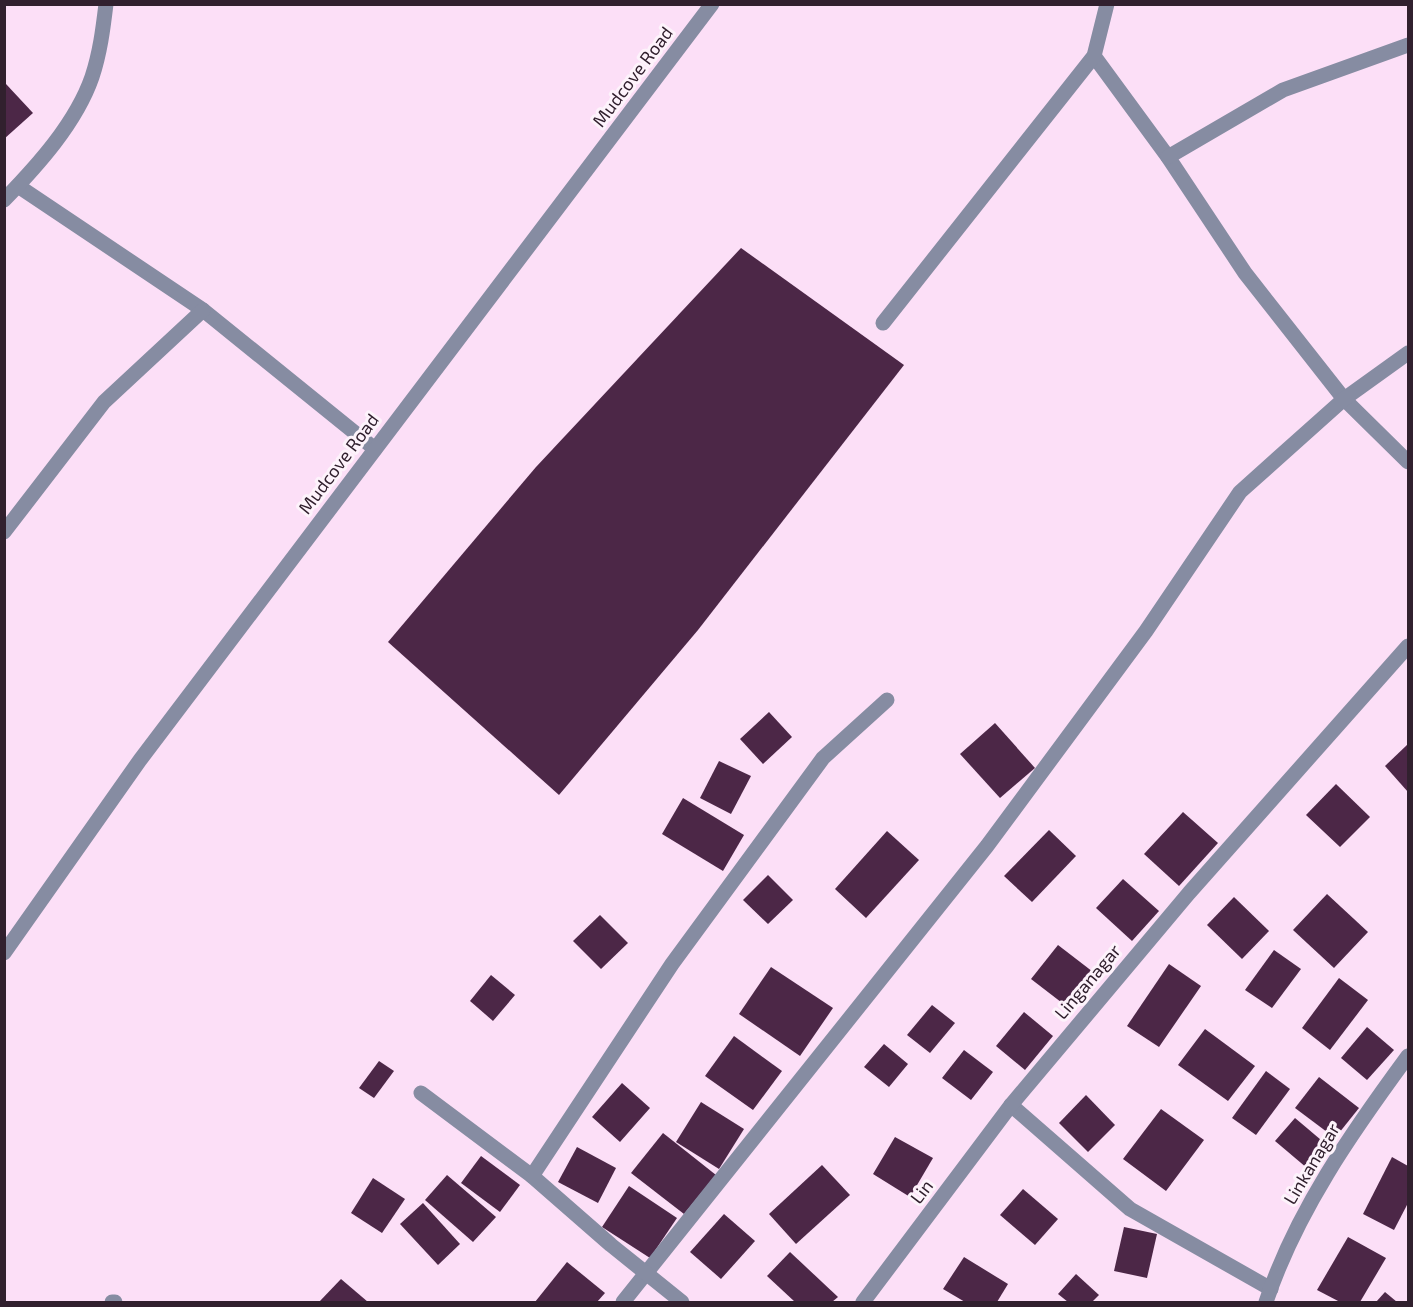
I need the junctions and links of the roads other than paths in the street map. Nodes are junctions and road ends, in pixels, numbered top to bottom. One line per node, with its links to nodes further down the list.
1 (106, 4): 7 (street)
2 (712, 4): 13 (street, Mudcove Road)
3 (1107, 4): 5 (street)
4 (1408, 45): 6 (street)
5 (1094, 57): 6 (street); 10 (street)
6 (1168, 157): 12 (street)
7 (18, 186): 8 (street); 9 (street)
8 (4, 200)
9 (203, 310): 13 (street); 15 (street)
10 (883, 322)
11 (1408, 354): 12 (street)
12 (1344, 399): 14 (street); 23 (street)
13 (375, 449): 18 (street, Mudcove Road)
14 (1408, 462)
15 (4, 532)
16 (1408, 646): 21 (street, Linganagar)
17 (887, 700): 22 (street)
18 (4, 952)
19 (1408, 1056): 24 (street, Linkanagar)
20 (421, 1093): 22 (street)
21 (1011, 1105): 24 (street); 27 (street, Lin)
22 (532, 1176): 23 (street)
23 (647, 1274): 25 (street); 26 (street)
24 (1269, 1296)
25 (622, 1302)
26 (682, 1302)
27 (863, 1302)

